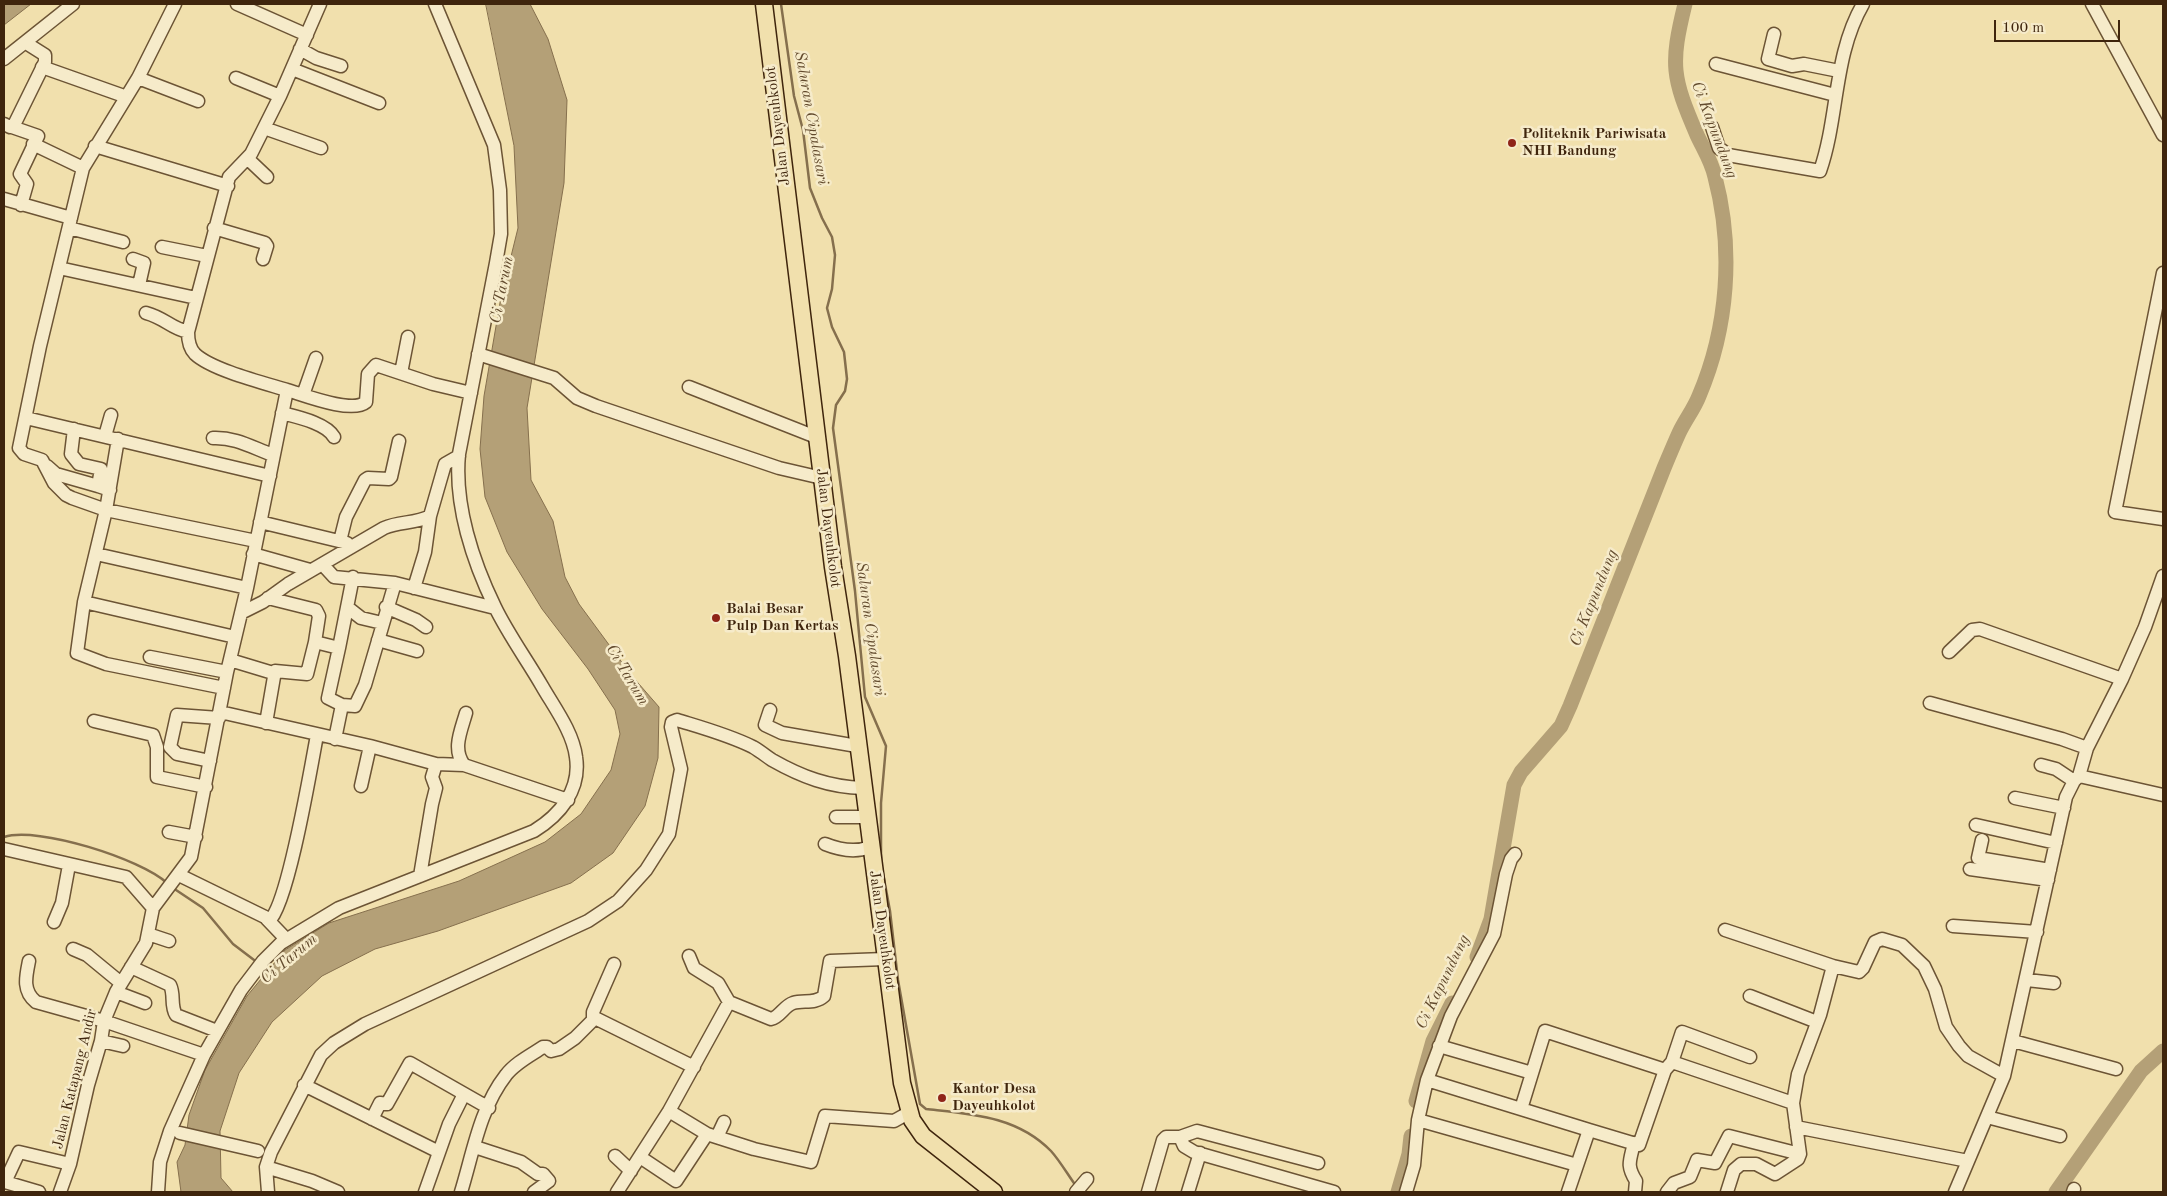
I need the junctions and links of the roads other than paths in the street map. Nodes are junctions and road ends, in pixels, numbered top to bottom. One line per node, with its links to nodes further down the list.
1 (72, 4): 11 (street)
2 (175, 4): 19 (street)
3 (242, 4): 10 (street)
4 (320, 4): 10 (street)
5 (435, 4): 53 (street)
6 (764, 4): 66 (main road, Jalan Dayeuhkolot)
7 (1863, 4): 18 (street)
8 (2092, 4): 29 (street)
9 (1774, 34): 18 (street)
10 (307, 35): 12 (street)
11 (26, 43): 13 (street); 16 (street)
12 (300, 49): 15 (street); 17 (street)
13 (4, 59)
14 (1716, 64): 21 (street)
15 (341, 66)
16 (42, 67): 22 (street); 26 (street)
17 (292, 69): 23 (street); 25 (street)
18 (1839, 71): 21 (street)
19 (138, 78): 22 (street); 24 (street)
20 (236, 78): 23 (street)
21 (1835, 95): 27 (street)
22 (124, 96): 31 (street)
23 (280, 96): 28 (street)
24 (198, 101)
25 (379, 104)
26 (8, 126): 30 (street)
27 (1712, 127)
28 (264, 128): 32 (street); 33 (street)
29 (2163, 135)
30 (33, 144): 34 (street); 38 (street)
31 (95, 146): 34 (street); 36 (street)
32 (321, 148)
33 (248, 159): 35 (street); 36 (street)
34 (82, 168): 39 (street)
35 (267, 177)
36 (228, 186): 40 (street)
37 (4, 199): 38 (street)
38 (21, 205): 39 (street)
39 (70, 223): 41 (street); 46 (street)
40 (214, 228): 43 (street); 45 (street)
41 (123, 242)
42 (162, 247): 43 (street)
43 (207, 256): 49 (street)
44 (133, 259): 48 (street)
45 (263, 259)
46 (59, 268): 48 (street); 62 (street)
47 (2163, 273): 80 (street)
48 (140, 285): 49 (street)
49 (196, 298): 51 (street)
50 (146, 313): 51 (street)
51 (188, 332): 57 (street)
52 (408, 337): 55 (street)
53 (478, 354): 58 (street); 76 (street)
54 (316, 358): 59 (street)
55 (401, 373): 58 (street); 59 (street)
56 (689, 386): 66 (street)
57 (287, 390): 59 (street); 60 (street)
58 (470, 393): 71 (street)
59 (303, 395)
60 (282, 413): 65 (street); 70 (street)
61 (111, 415): 64 (street)
62 (26, 418): 63 (street); 73 (street)
63 (74, 429): 64 (street); 72 (street)
64 (105, 436): 68 (street)
65 (334, 437)
66 (816, 437): 76 (main road, Jalan Dayeuhkolot)
67 (213, 438): 70 (street)
68 (118, 439): 74 (street); 77 (street)
69 (400, 442): 82 (street)
70 (273, 455): 74 (street)
71 (459, 456): 79 (street); 97 (street)
72 (73, 457): 75 (street); 77 (street)
73 (45, 464): 75 (street); 78 (street)
74 (270, 476): 81 (street)
75 (68, 478): 77 (street)
76 (822, 478): 122 (main road, Jalan Dayeuhkolot)
77 (104, 488): 78 (street)
78 (106, 510): 84 (street); 85 (street)
79 (430, 516): 83 (street); 92 (street)
80 (2163, 519)
81 (260, 522): 82 (street); 84 (street)
82 (340, 541): 83 (street)
83 (356, 545): 86 (street)
84 (254, 548): 87 (street); 91 (street)
85 (96, 554): 91 (street); 94 (street)
86 (323, 565): 87 (street); 89 (street)
87 (310, 570): 93 (street)
88 (2163, 576): 110 (street)
89 (353, 577): 90 (street); 95 (street)
90 (395, 583): 92 (street); 96 (street)
91 (246, 588): 98 (street)
92 (414, 588): 97 (street)
93 (268, 598): 98 (street); 103 (street)
94 (84, 602): 101 (street); 111 (street)
95 (347, 607): 99 (street); 104 (street)
96 (386, 607): 99 (street); 100 (street)
97 (495, 608): 134 (street)
98 (241, 613): 101 (street)
99 (382, 623): 102 (street)
100 (426, 627)
101 (235, 637): 108 (street)
102 (378, 640): 105 (street); 113 (street)
103 (314, 642): 104 (street); 109 (street)
104 (339, 648): 113 (street)
105 (417, 651)
106 (1949, 652): 110 (street)
107 (150, 657): 108 (street)
108 (228, 666): 109 (street); 111 (street)
109 (273, 674): 118 (street)
110 (2122, 679): 123 (street)
111 (224, 688): 116 (street)
112 (1930, 703): 123 (street)
113 (342, 705): 120 (street)
114 (770, 710): 122 (street)
115 (466, 713): 126 (street)
116 (220, 715): 118 (street); 124 (street); 124 (street)
117 (94, 721): 130 (street)
118 (266, 723): 119 (street)
119 (317, 735): 120 (street); 153 (street)
120 (335, 739): 121 (street)
121 (370, 746): 125 (street); 129 (street)
122 (857, 746): 131 (main road, Jalan Dayeuhkolot)
123 (2087, 748): 128 (street)
124 (210, 760): 130 (street)
125 (436, 764): 126 (street); 150 (street)
126 (464, 765): 134 (street)
127 (2042, 765): 128 (street)
128 (2076, 778): 132 (street); 135 (street)
129 (361, 786)
130 (206, 787): 140 (street)
131 (863, 788): 137 (main road, Jalan Dayeuhkolot); 190 (street)
132 (2163, 795)
133 (2015, 798): 135 (street)
134 (568, 800): 150 (street)
135 (2064, 808): 142 (street)
136 (836, 817): 137 (street)
137 (867, 817): 144 (main road, Jalan Dayeuhkolot)
138 (1976, 825): 142 (street)
139 (169, 832): 140 (street)
140 (196, 837): 151 (street)
141 (1982, 840): 149 (street)
142 (2056, 843): 149 (street)
143 (825, 844): 144 (street)
144 (870, 847): 163 (main road, Jalan Dayeuhkolot)
145 (4, 849): 147 (street)
146 (1515, 854): 181 (street)
147 (69, 865): 152 (street); 154 (street)
148 (1970, 870): 149 (street)
149 (2049, 875): 157 (street)
150 (420, 876): 159 (street)
151 (171, 884): 152 (street); 153 (street)
152 (153, 908): 158 (street, Jalan Katapang Andir)
153 (269, 921): 159 (street)
154 (54, 922)
155 (1953, 926): 157 (street)
156 (1725, 930): 166 (street)
157 (2037, 932): 168 (street)
158 (148, 934): 160 (street); 167 (street, Jalan Katapang Andir)
159 (286, 939): 177 (street)
160 (169, 941)
161 (73, 949): 170 (street)
162 (689, 956): 172 (street)
163 (886, 959): 172 (street); 196 (main road, Jalan Dayeuhkolot)
164 (29, 961): 175 (street)
165 (614, 964): 174 (street)
166 (1833, 966): 176 (street); 188 (street)
167 (131, 967): 170 (street, Jalan Katapang Andir); 177 (street)
168 (2027, 980): 169 (street); 179 (street)
169 (2054, 982)
170 (119, 987): 173 (street); 175 (street, Jalan Katapang Andir)
171 (1750, 996): 176 (street)
172 (729, 1002): 185 (street)
173 (145, 1003)
174 (593, 1017): 185 (street); 193 (street)
175 (104, 1020): 178 (street, Jalan Katapang Andir); 182 (street)
176 (1817, 1022): 192 (street)
177 (217, 1031): 182 (street)
178 (101, 1041): 180 (street); 220 (street, Jalan Katapang Andir)
179 (2013, 1041): 186 (street); 188 (street)
180 (123, 1046)
181 (1439, 1046): 187 (street); 189 (street)
182 (204, 1055): 197 (street)
183 (1750, 1057): 184 (street)
184 (1668, 1066): 187 (street); 192 (street); 209 (street)
185 (694, 1067): 195 (street)
186 (2116, 1070)
187 (1532, 1073): 194 (street)
188 (2004, 1076): 198 (street)
189 (1427, 1080): 194 (street); 200 (street)
190 (304, 1085): 199 (street); 208 (street)
191 (464, 1094): 193 (street); 199 (street); 213 (street)
192 (1793, 1103): 202 (street)
193 (488, 1108): 211 (street)
194 (1521, 1109): 203 (street)
195 (669, 1111): 205 (street); 217 (street)
196 (910, 1112): 205 (street); 234 (main road, Jalan Dayeuhkolot)
197 (176, 1114): 204 (street); 210 (street)
198 (1987, 1117): 206 (street); 218 (street)
199 (372, 1119): 213 (street)
200 (1418, 1120): 221 (street); 238 (street)
201 (724, 1122): 205 (street)
202 (1796, 1128): 215 (street); 218 (street)
203 (1588, 1130): 209 (street); 221 (street)
204 (180, 1132): 210 (street); 212 (street)
205 (712, 1135): 217 (street)
206 (2060, 1136)
207 (1180, 1138): 214 (street); 219 (street); 235 (street)
208 (276, 1140): 212 (street); 222 (street)
209 (1634, 1143): 240 (street)
210 (165, 1146): 227 (street)
211 (475, 1147): 224 (street); 231 (street)
212 (258, 1151): 222 (street)
213 (439, 1152): 230 (street)
214 (1200, 1153): 236 (street); 237 (street)
215 (1800, 1154): 241 (street); 242 (street)
216 (615, 1156): 223 (street)
217 (640, 1157): 223 (street)
218 (1968, 1161): 243 (street)
219 (1318, 1163)
220 (70, 1164): 225 (street); 226 (street, Jalan Katapang Andir)
221 (1577, 1165): 239 (street)
222 (266, 1169): 228 (street); 229 (street)
223 (631, 1171): 233 (street)
224 (552, 1187): 232 (street)
225 (39, 1192)
226 (60, 1192)
227 (158, 1192)
228 (268, 1192)
229 (338, 1192)
230 (425, 1192)
231 (461, 1192)
232 (534, 1192)
233 (617, 1192)
234 (994, 1192)
235 (1148, 1192)
236 (1188, 1192)
237 (1334, 1192)
238 (1406, 1192)
239 (1568, 1192)
240 (1634, 1192)
241 (1667, 1192)
242 (1727, 1192)
243 (1955, 1192)

